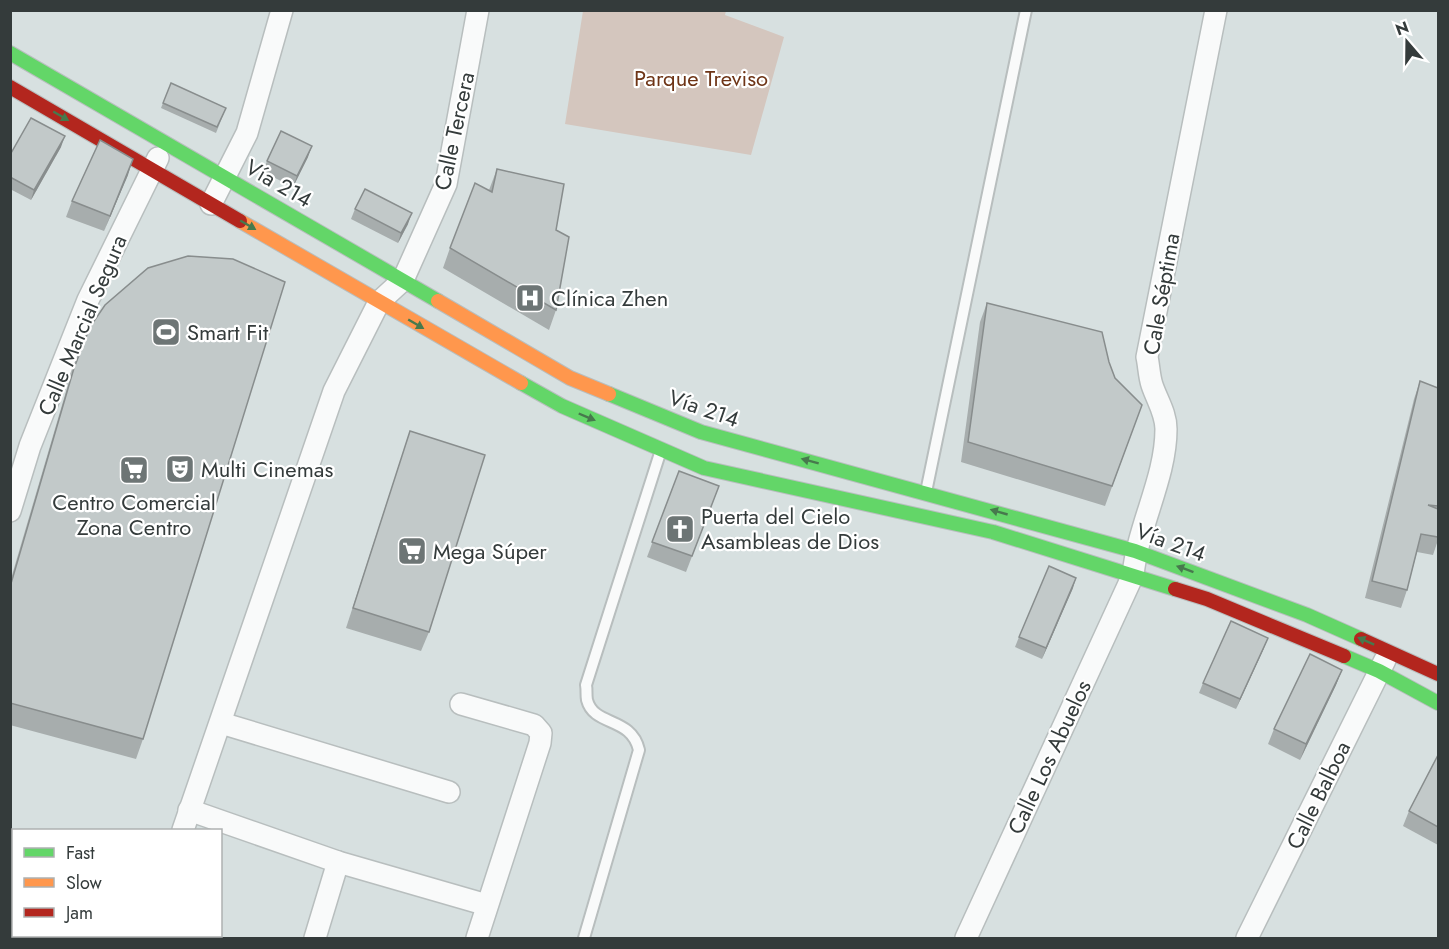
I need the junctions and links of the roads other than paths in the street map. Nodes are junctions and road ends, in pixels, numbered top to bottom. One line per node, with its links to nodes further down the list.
1 (282, 10): 9 (street)
2 (478, 10): 11 (street, Calle Tercera)
3 (1026, 10): 14 (lane)
4 (1216, 10): 16 (street, Cale Séptima)
5 (10, 53): 7 (main road, Vía 214)
6 (13, 94): 8 (main road, Vía 214, one-way to 8)
7 (165, 144): 8 (street, Calle Marcial Segura); 9 (main road, Vía 214)
8 (152, 170): 10 (main road, Vía 214); 15 (street, Calle Marcial Segura)
9 (226, 177): 10 (street); 11 (main road, Vía 214)
10 (211, 204): 12 (main road, Vía 214, one-way to 12)
11 (403, 280): 12 (street); 14 (main road, Vía 214, one-way to 11)
12 (379, 303): 13 (main road, Vía 214, one-way to 13); 23 (street)
13 (661, 449): 17 (main road, Vía 214); 31 (lane)
14 (926, 492): 16 (main road, Vía 214, one-way to 14)
15 (10, 511)
16 (1135, 551): 17 (street, Cale Séptima); 18 (main road, Vía 214, one-way to 16)
17 (1132, 574): 19 (main road, Vía 214); 32 (street, Calle Los Abuelos)
18 (1390, 651): 19 (street, Calle Balboa); 20 (main road, Vía 214)
19 (1379, 671): 21 (main road, Vía 214); 33 (street, Calle Balboa)
20 (1438, 674)
21 (1438, 703)
22 (461, 704): 28 (street)
23 (221, 723): 24 (street); 25 (street)
24 (449, 792)
25 (189, 810): 26 (street); 27 (street)
26 (184, 829)
27 (338, 862): 28 (street); 29 (street)
28 (487, 905): 30 (street)
29 (315, 939)
30 (477, 939)
31 (584, 939)
32 (966, 939)
33 (1246, 939)

